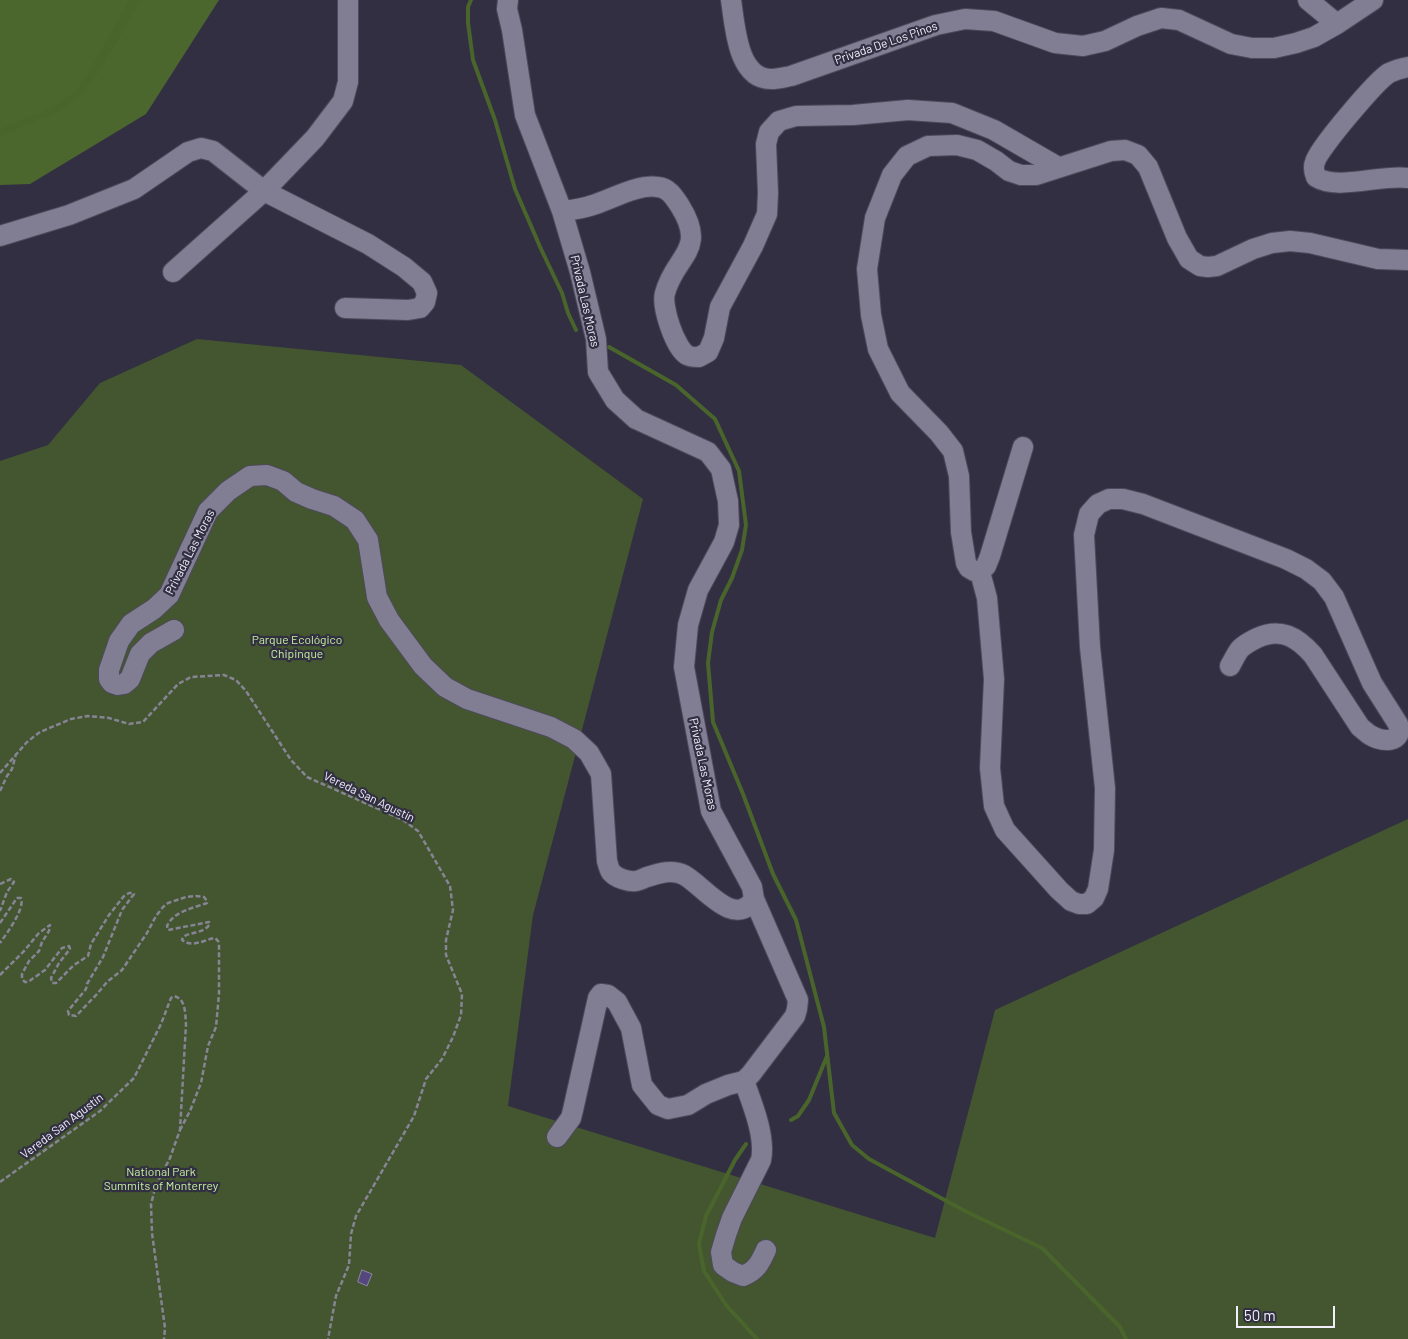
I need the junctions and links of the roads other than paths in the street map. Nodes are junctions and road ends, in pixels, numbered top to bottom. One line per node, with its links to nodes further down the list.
1 (348, 0): 10 (street)
2 (508, 0): 11 (street, Privada Las Moras)
3 (731, 0): 6 (street, Privada De Los Pinos)
4 (1308, 0): 6 (street)
5 (1373, 0): 6 (street, Privada De Los Pinos)
6 (1337, 24)
7 (1408, 67): 9 (street)
8 (1058, 167): 11 (street); 13 (street); 17 (street)
9 (1408, 178)
10 (264, 191): 12 (street); 14 (street); 15 (street)
11 (562, 211): 20 (street, Privada Las Moras)
12 (0, 236)
13 (1408, 260)
14 (174, 272)
15 (345, 308)
16 (1023, 447): 17 (street)
17 (980, 572): 19 (street)
18 (174, 630): 20 (street, Privada Las Moras)
19 (1230, 666)
20 (754, 899): 21 (street)
21 (744, 1081): 22 (street); 23 (street)
22 (557, 1137)
23 (766, 1250)

